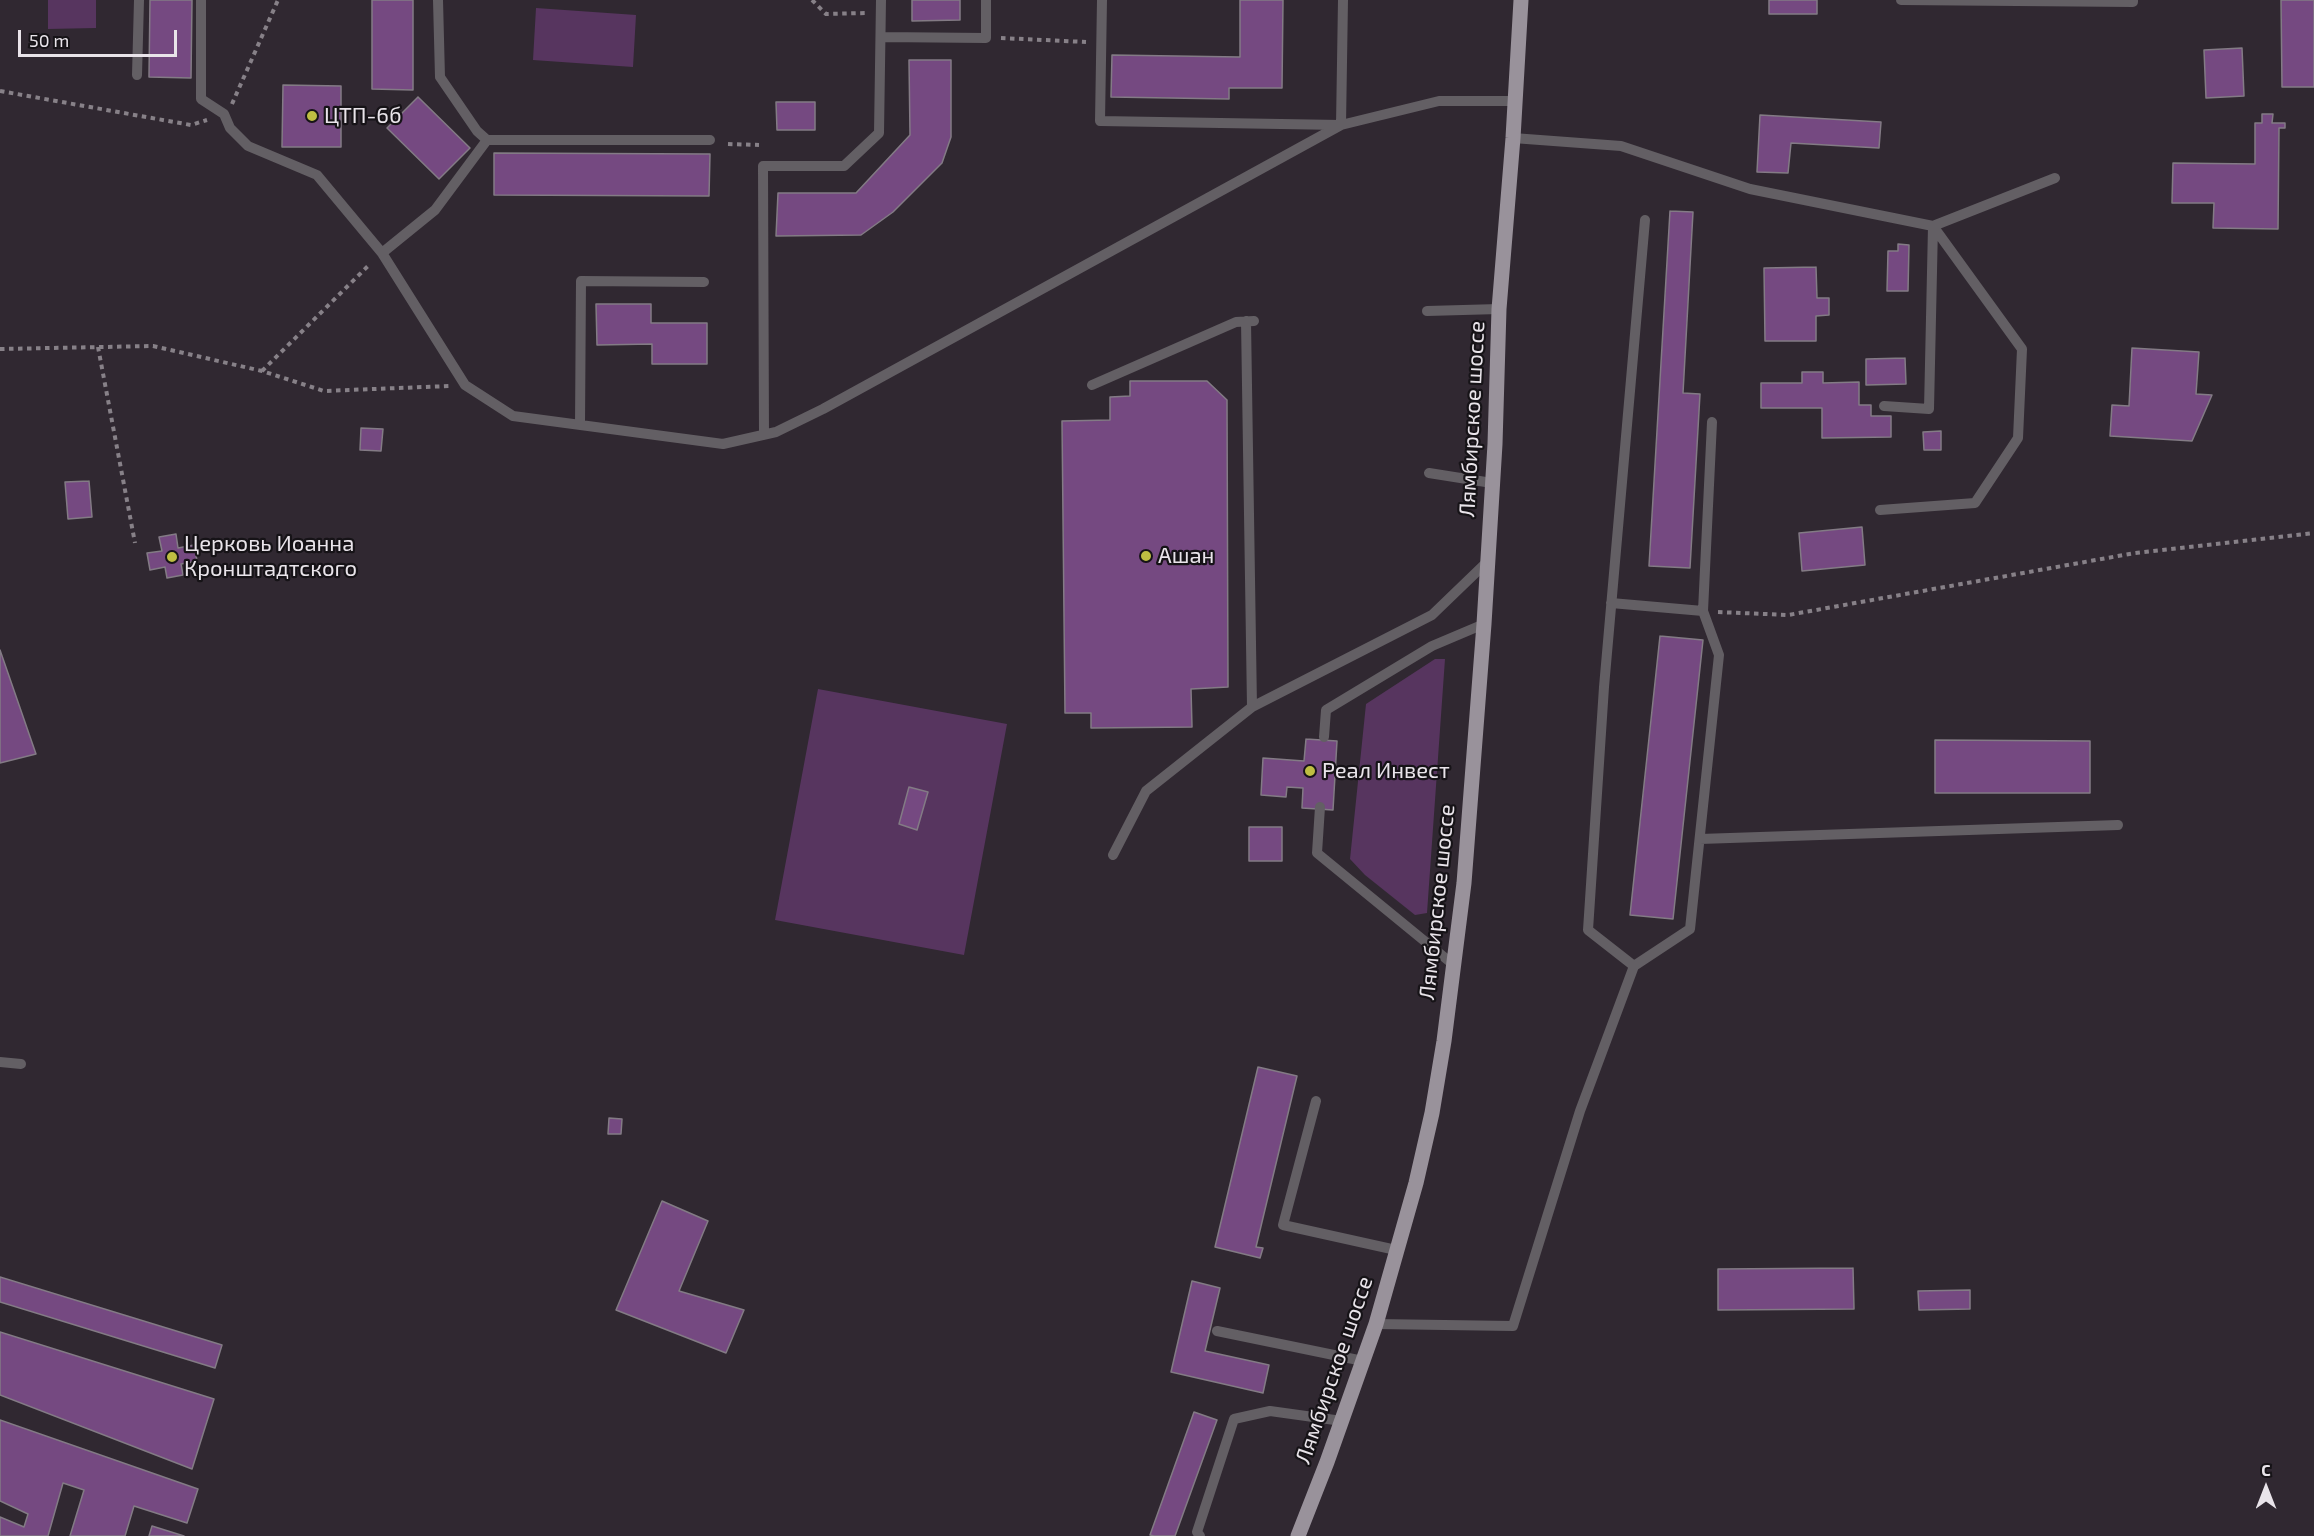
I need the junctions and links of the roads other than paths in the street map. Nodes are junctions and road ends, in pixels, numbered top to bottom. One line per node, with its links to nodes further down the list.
1 (139, 0): 12 (lane)
2 (201, 0): 21 (lane)
3 (438, 0): 16 (lane)
4 (881, 0): 11 (lane)
5 (986, 0): 11 (lane)
6 (1102, 0): 14 (lane)
7 (1343, 0): 14 (lane)
8 (1521, 0): 13 (main road, Лямбирское шоссе)
9 (1901, 0): 10 (lane)
10 (2133, 0)
11 (881, 37): 29 (lane)
12 (137, 75)
13 (1515, 101): 14 (lane); 15 (main road, Лямбирское шоссе)
14 (1341, 126): 29 (lane)
15 (1513, 138): 20 (lane); 23 (main road, Лямбирское шоссе)
16 (487, 140): 17 (lane); 21 (lane)
17 (710, 140)
18 (2055, 178): 20 (lane)
19 (1646, 220): 34 (lane)
20 (1934, 226): 26 (lane); 32 (lane)
21 (382, 253): 28 (lane)
22 (704, 282): 28 (lane)
23 (1499, 309): 24 (lane); 31 (main road, Лямбирское шоссе)
24 (1427, 311)
25 (1092, 385): 37 (lane)
26 (1884, 406)
27 (1712, 422): 35 (lane)
28 (580, 425): 29 (lane)
29 (764, 435)
30 (1429, 473): 31 (lane)
31 (1491, 483): 33 (main road, Лямбирское шоссе)
32 (1880, 510)
33 (1488, 561): 36 (main road, Лямбирское шоссе); 37 (lane)
34 (1611, 603): 35 (lane); 44 (lane)
35 (1703, 611): 41 (lane)
36 (1484, 624): 38 (lane); 43 (main road, Лямбирское шоссе)
37 (1252, 707): 42 (lane)
38 (1324, 737)
39 (1320, 807): 43 (lane)
40 (2118, 825): 41 (lane)
41 (1700, 839): 44 (lane)
42 (1113, 855)
43 (1455, 966): 48 (main road, Лямбирское шоссе)
44 (1634, 966): 49 (lane)
45 (0, 1062): 46 (lane)
46 (21, 1064)
47 (1316, 1101): 48 (lane)
48 (1396, 1250): 49 (main road, Лямбирское шоссе)
49 (1376, 1324): 51 (main road, Лямбирское шоссе)
50 (1218, 1331): 51 (lane)
51 (1363, 1360): 52 (main road, Лямбирское шоссе)
52 (1342, 1421): 53 (lane); 54 (main road, Лямбирское шоссе)
53 (1200, 1536)
54 (1298, 1536)

